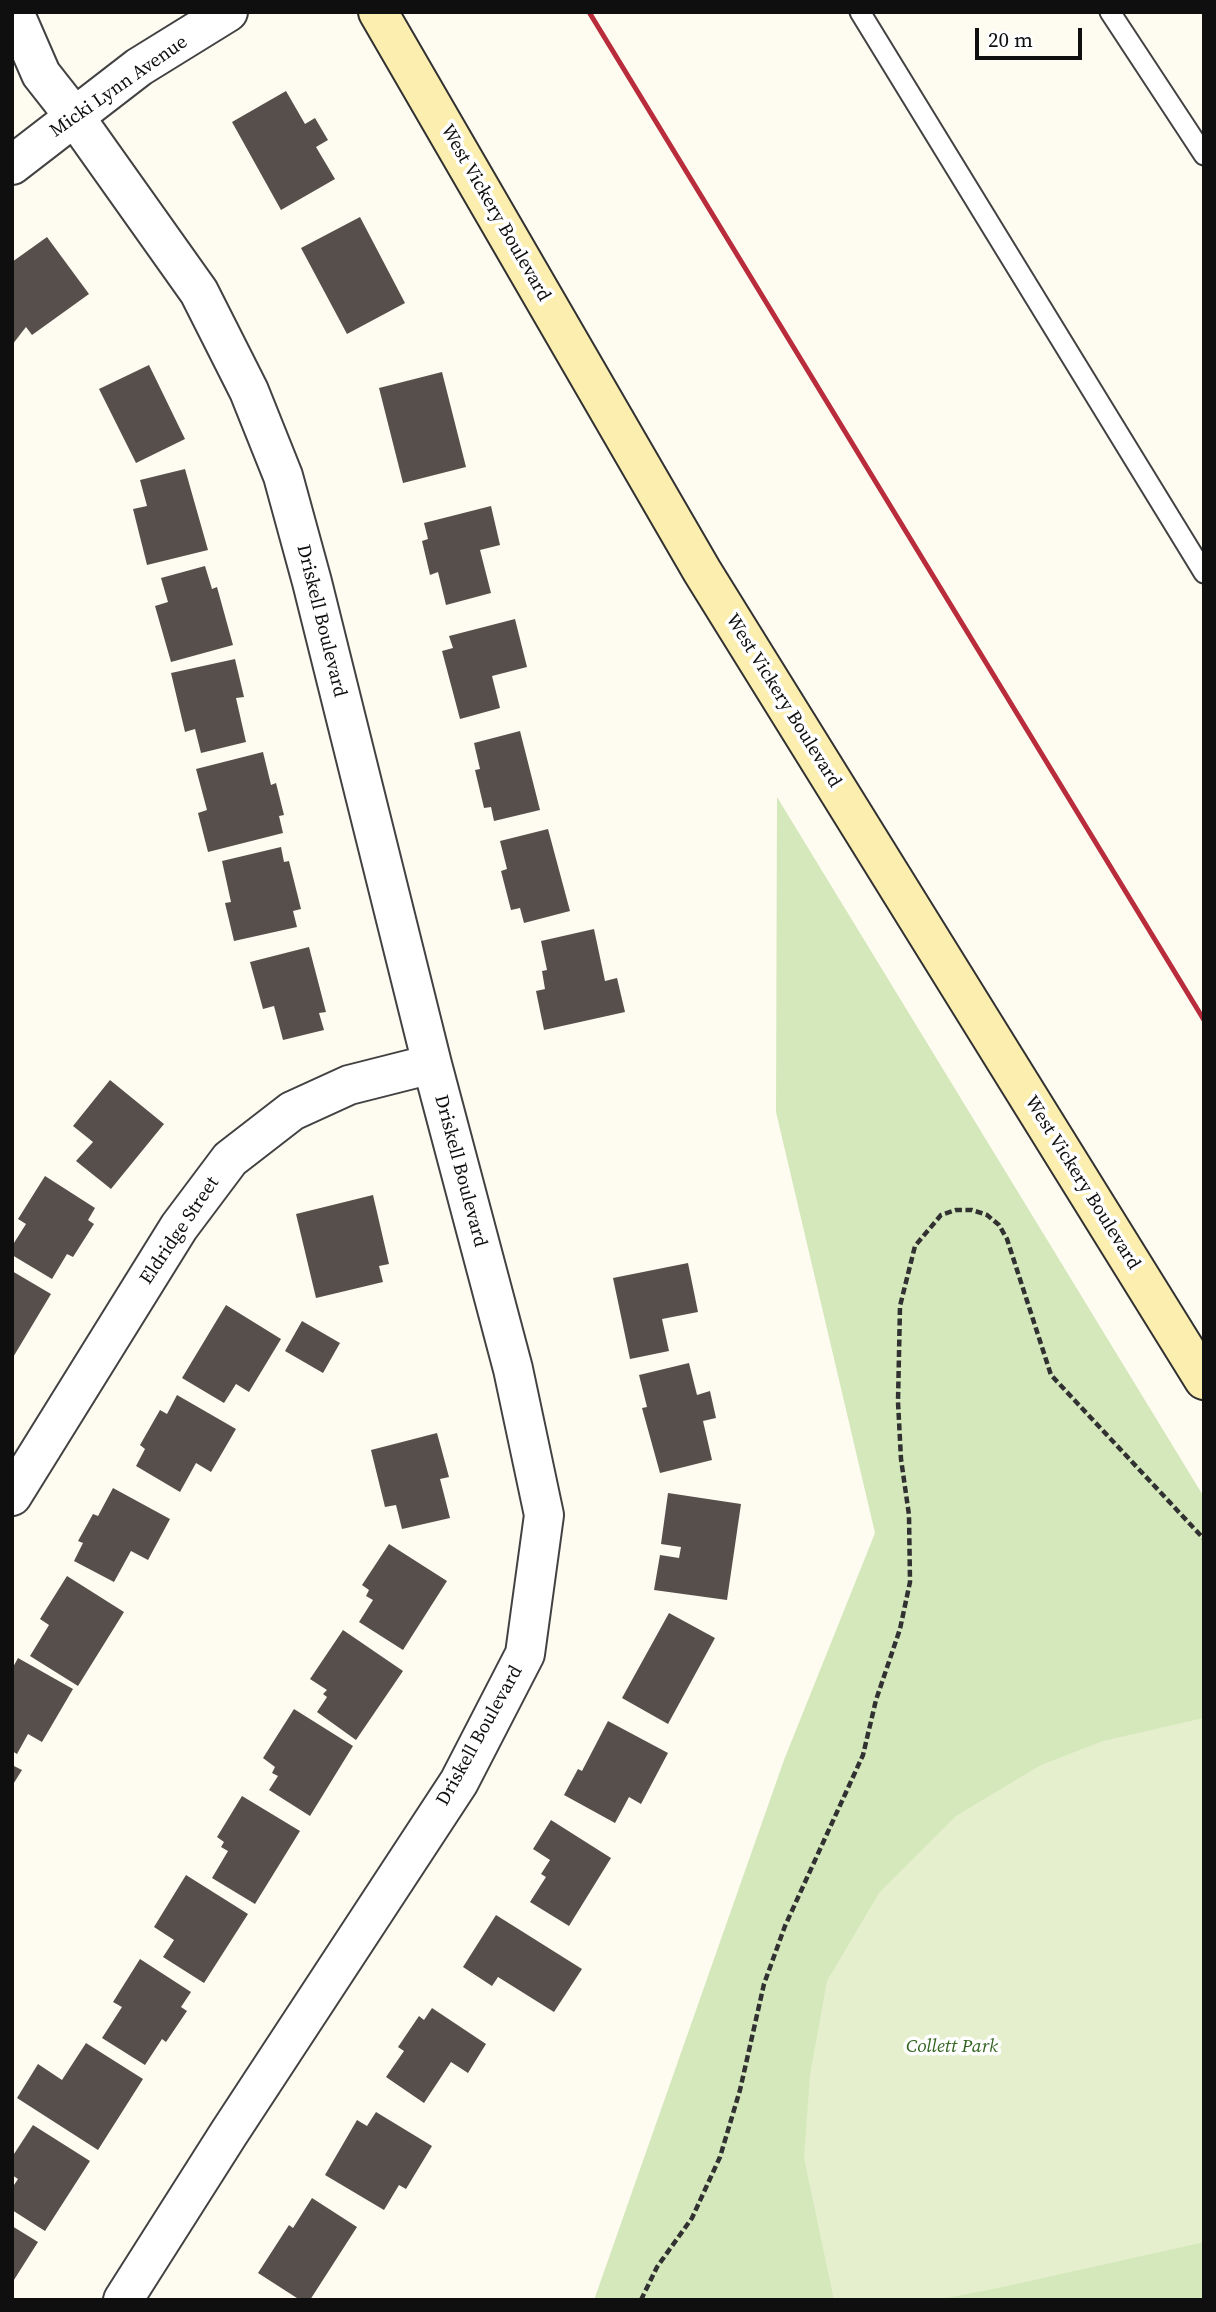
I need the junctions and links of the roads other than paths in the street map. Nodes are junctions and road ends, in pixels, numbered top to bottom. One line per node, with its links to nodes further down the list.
1 (14, 12): 6 (street, Driskell Boulevard)
2 (228, 12): 6 (street, Micki Lynn Avenue)
3 (378, 12): 11 (main road, West Vickery Boulevard)
4 (860, 12): 9 (lane)
5 (1110, 12): 7 (lane)
6 (74, 116): 8 (street, Micki Lynn Avenue); 10 (street, Driskell Boulevard)
7 (1204, 155)
8 (12, 165)
9 (1204, 573)
10 (432, 1064): 12 (street, Eldridge Street); 13 (street, Driskell Boulevard)
11 (1204, 1380)
12 (12, 1496)
13 (123, 2300)

